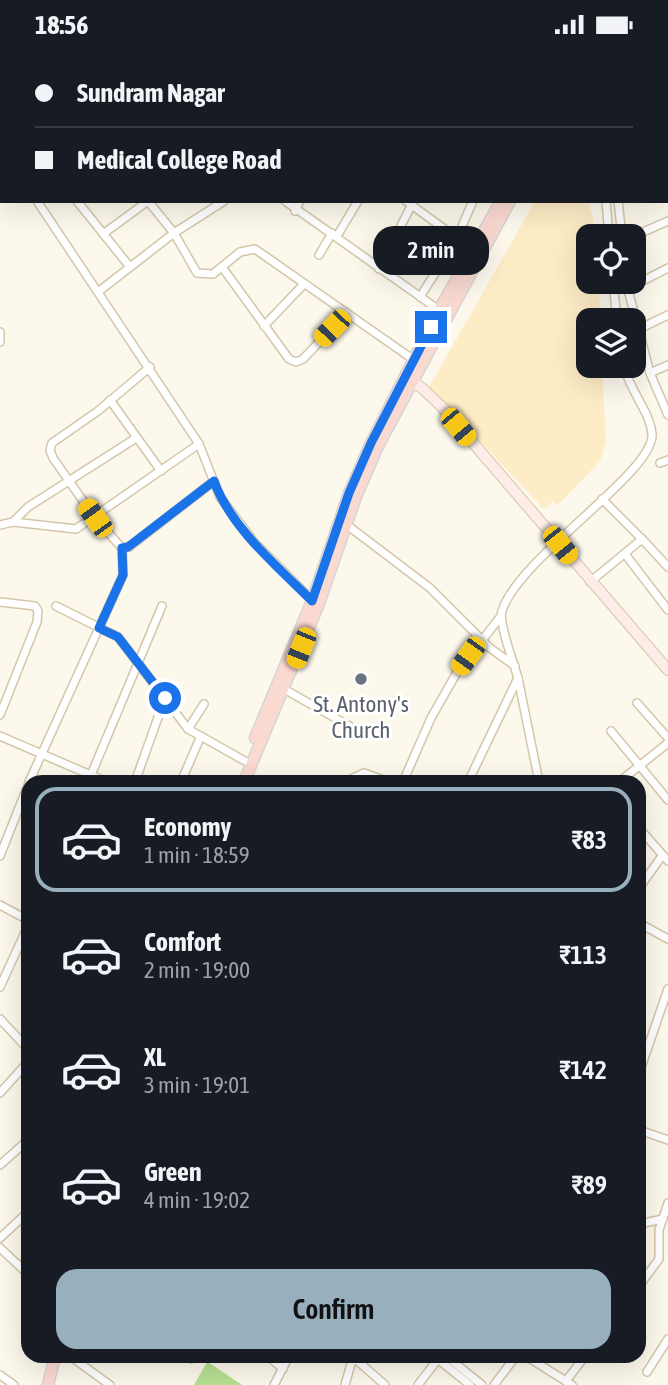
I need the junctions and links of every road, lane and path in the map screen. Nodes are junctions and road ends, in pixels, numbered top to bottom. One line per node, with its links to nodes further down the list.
1 (38, 203): 33 (street)
2 (79, 203): 22 (street)
3 (145, 203): 22 (street)
4 (150, 203): 21 (street)
5 (221, 203): 21 (street)
6 (287, 203): 16 (street)
7 (299, 203): 16 (street)
8 (357, 203): 23 (street)
9 (410, 203): 29 (street)
10 (411, 203): 24 (street)
11 (472, 203): 24 (street)
12 (500, 203): 25 (main road)
13 (509, 203): 25 (main road)
14 (606, 203): 18 (street)
15 (618, 203): 19 (street)
16 (295, 211): 23 (street)
17 (668, 221): 20 (street)
18 (608, 224)
19 (621, 224)
20 (646, 231)
21 (174, 233): 27 (street); 28 (street)
22 (103, 234): 27 (street)
23 (335, 235): 26 (street); 29 (street)
24 (456, 240): 25 (street); 34 (street)
25 (476, 251): 35 (main road); 48 (main road)
26 (319, 255)
27 (130, 267): 33 (street)
28 (222, 267): 32 (street); 39 (street)
29 (379, 268): 34 (street)
30 (668, 268): 31 (street)
31 (646, 277)
32 (304, 284): 36 (street); 39 (street)
33 (98, 292): 45 (street)
34 (420, 297): 35 (street)
35 (439, 310): 42 (main road)
36 (347, 313): 39 (street); 42 (street)
37 (668, 315): 38 (street)
38 (646, 325)
39 (264, 326)
40 (0, 332): 41 (street)
41 (0, 342)
42 (414, 360): 48 (main road)
43 (646, 361): 46 (street)
44 (668, 365): 46 (street)
45 (150, 367): 49 (street); 52 (street)
46 (650, 373): 50 (street)
47 (626, 378): 57 (street)
48 (409, 380): 53 (main road); 63 (street)
49 (110, 400): 51 (street); 55 (street)
50 (668, 414)
51 (136, 438): 54 (street); 55 (street)
52 (199, 444): 54 (street); 56 (street)
53 (374, 444): 61 (main road); 69 (main road)
54 (161, 471): 58 (street)
55 (68, 480): 58 (street); 59 (street)
56 (214, 481): 64 (street); 69 (street)
57 (602, 499): 62 (street); 63 (street)
58 (95, 518): 59 (street); 64 (street)
59 (13, 522): 60 (street)
60 (0, 525)
61 (347, 525): 69 (main road); 75 (street)
62 (642, 539): 65 (street); 66 (street)
63 (556, 540): 67 (street); 73 (street)
64 (122, 548): 74 (street)
65 (625, 554): 67 (street); 72 (street)
66 (668, 567)
67 (590, 582): 78 (street)
68 (0, 602): 84 (street)
69 (315, 603): 80 (main road); 93 (main road)
70 (55, 606): 74 (street)
71 (162, 606): 76 (street)
72 (668, 610)
73 (501, 616): 75 (street); 77 (street)
74 (99, 628): 76 (street); 92 (street)
75 (481, 639): 77 (street); 101 (street)
76 (137, 660): 81 (street); 96 (street)
77 (515, 666): 79 (street)
78 (668, 670)
79 (518, 678): 102 (street); 103 (street)
80 (284, 689): 86 (street); 100 (main road)
81 (165, 698): 85 (street); 97 (street)
82 (637, 703): 90 (street)
83 (204, 705): 85 (street)
84 (0, 715)
85 (188, 729): 89 (street)
86 (358, 731)
87 (611, 731): 94 (street)
88 (0, 736): 92 (street)
89 (200, 738): 93 (street); 98 (street)
90 (668, 738)
91 (668, 744): 94 (street)
92 (41, 753): 95 (street); 96 (street)
93 (244, 761): 99 (main road)
94 (639, 766): 104 (street); 105 (street)
95 (32, 775)
96 (91, 775)
97 (138, 775)
98 (184, 775)
99 (239, 775)
100 (247, 775)
101 (406, 775)
102 (471, 775)
103 (538, 775)
104 (627, 775)
105 (668, 800)
106 (21, 804): 108 (street)
107 (646, 836): 109 (street)
108 (0, 856)
109 (665, 858): 110 (street)
110 (646, 880)
111 (0, 905): 112 (street)
112 (21, 916)
113 (646, 927): 114 (street)
114 (668, 939)
115 (21, 941): 116 (street)
116 (0, 987)
117 (668, 989): 120 (street)
118 (2, 1025): 119 (street)
119 (21, 1043)
120 (646, 1053)
121 (21, 1070): 122 (street)
122 (0, 1093)
123 (646, 1132): 124 (street)
124 (668, 1140)
125 (21, 1146): 126 (street)
126 (0, 1165)
127 (668, 1203): 129 (street)
128 (21, 1218): 131 (street)
129 (663, 1219): 130 (street); 133 (street)
130 (646, 1223)
131 (0, 1238)
132 (0, 1248): 135 (street)
133 (659, 1259): 134 (street); 136 (street)
134 (668, 1263)
135 (21, 1268)
136 (646, 1277)
137 (668, 1339): 152 (street)
138 (53, 1363): 156 (main road)
139 (60, 1363): 157 (main road)
140 (80, 1363): 158 (street)
141 (276, 1363): 151 (street)
142 (286, 1363): 151 (street)
143 (351, 1363): 160 (street)
144 (360, 1363): 161 (street)
145 (434, 1363): 162 (street)
146 (446, 1363): 163 (street)
147 (448, 1363): 164 (street)
148 (511, 1363): 165 (street)
149 (537, 1363): 154 (street)
150 (581, 1363): 154 (street)
151 (283, 1369): 159 (street)
152 (647, 1372)
153 (0, 1375): 155 (street)
154 (569, 1383)
155 (14, 1385)
156 (48, 1385)
157 (55, 1385)
158 (110, 1385)
159 (274, 1385)
160 (345, 1385)
161 (385, 1385)
162 (418, 1385)
163 (470, 1385)
164 (482, 1385)
165 (494, 1385)

